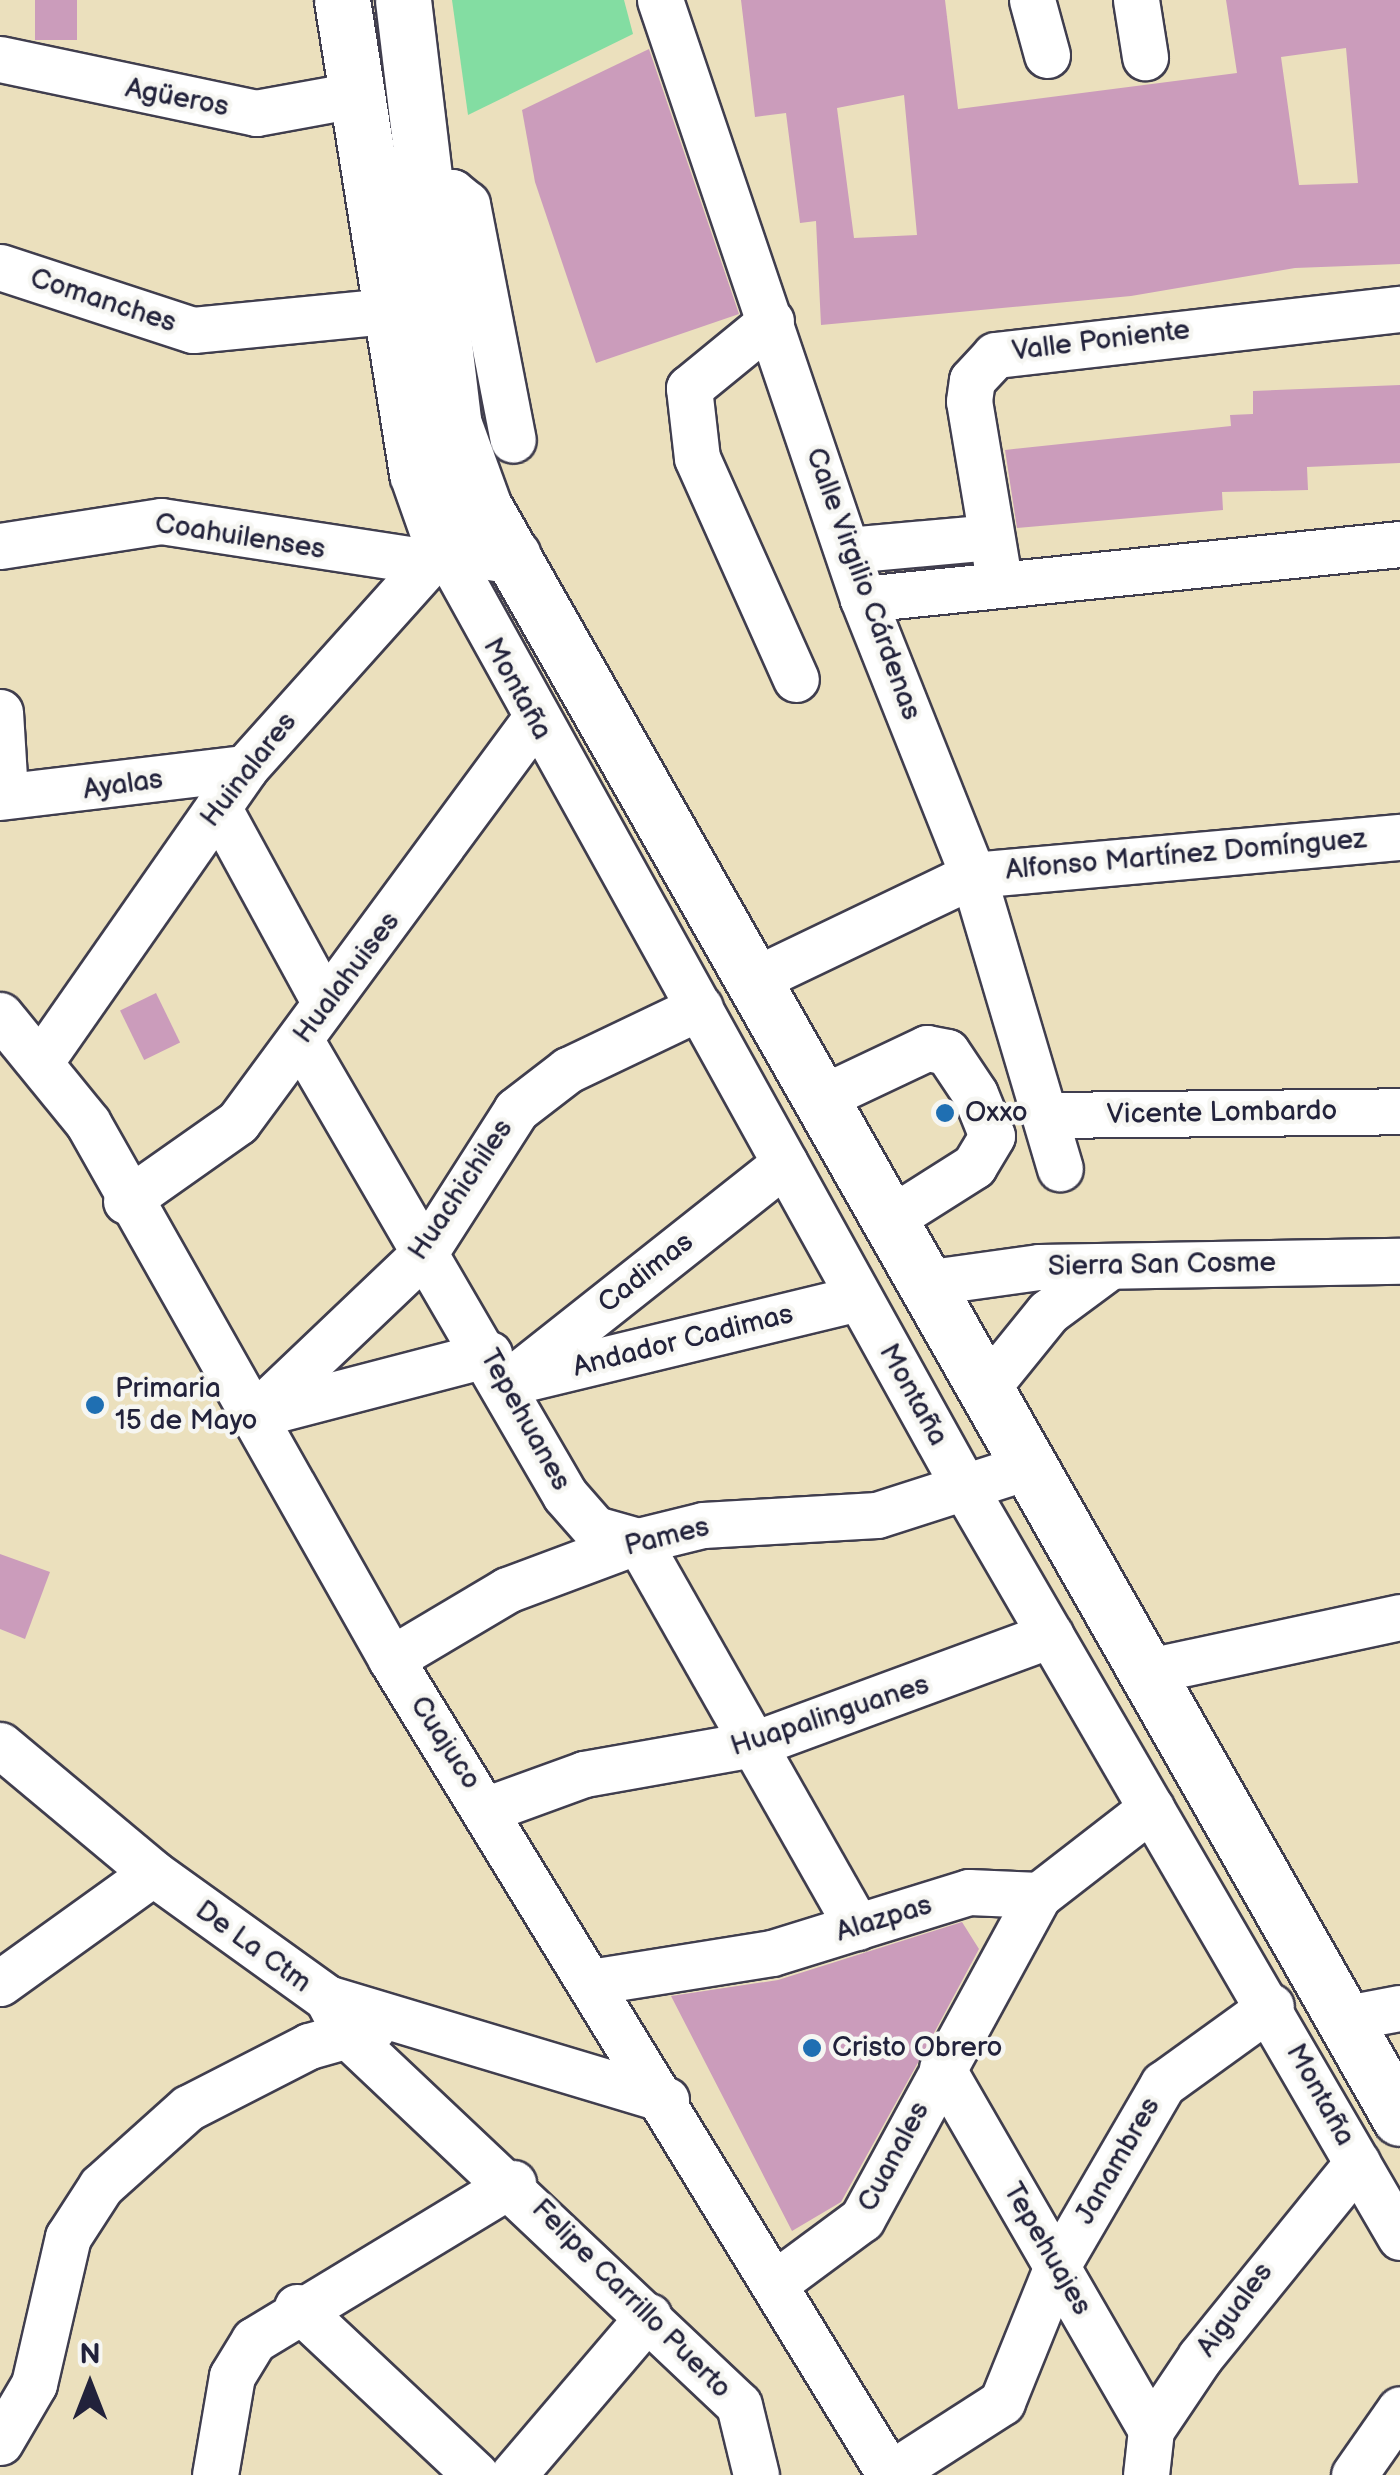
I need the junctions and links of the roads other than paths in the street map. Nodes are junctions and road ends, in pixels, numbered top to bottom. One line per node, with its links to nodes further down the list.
1 (342, 0): 9 (main road, Montaña)
2 (403, 0): 10 (main road, Montaña)
3 (660, 0): 15 (street, Calle Virgilio Cárdenas)
4 (1032, 0): 6 (street)
5 (1136, 0): 7 (street)
6 (1046, 55)
7 (1145, 57)
8 (0, 59): 9 (street, Agüeros)
9 (355, 95): 11 (main road, Montaña)
10 (424, 191): 11 (street); 16 (street); 17 (main road, Montaña)
11 (368, 195): 14 (main road, Montaña)
12 (0, 267): 14 (street, Comanches)
13 (1400, 310): 23 (street, Valle Poniente)
14 (386, 311): 21 (main road, Montaña)
15 (771, 321): 20 (street, Calle Virgilio Cárdenas); 25 (street)
16 (513, 440)
17 (484, 507): 21 (street, Huinalares); 22 (main road, Montaña)
18 (1400, 544): 23 (street)
19 (0, 546): 21 (street, Coahuilenses)
20 (848, 550): 23 (street); 24 (street, Calle Virgilio Cárdenas)
21 (432, 552): 22 (main road); 27 (street, Montaña); 28 (street, Huinalares)
22 (513, 556): 33 (main road, Montaña)
23 (995, 559): 24 (street)
24 (863, 599): 32 (street, Calle Virgilio Cárdenas)
25 (796, 679)
26 (0, 712): 29 (street)
27 (534, 721): 34 (street, Hualahuises); 35 (street, Montaña)
28 (246, 768): 29 (street, Ayalas); 30 (street, Huinalares)
29 (2, 796)
30 (218, 807): 34 (street); 38 (street, Huinalares)
31 (1400, 837): 32 (street, Alfonso Martínez Domínguez)
32 (973, 875): 33 (street, Alfonso Martínez Domínguez); 41 (street, Calle Virgilio Cárdenas)
33 (756, 979): 39 (main road, Montaña)
34 (325, 1003): 37 (street, Hualahuises)
35 (700, 1008): 42 (street, Montaña); 46 (street, Huachichiles)
36 (0, 1015): 38 (street, Cuajuco)
37 (301, 1041): 44 (street, Hualahuises); 46 (street, Tepehuanes)
38 (43, 1058): 44 (street, Cuajuco)
39 (821, 1098): 45 (main road, Montaña); 45 (street)
40 (1400, 1111): 41 (street, Vicente Lombardo)
41 (1045, 1114): 43 (street, Calle Virgilio Cárdenas)
42 (785, 1164): 50 (street, Montaña); 51 (street, Cadimas)
43 (1060, 1168)
44 (126, 1201): 53 (street, Cuajuco)
45 (890, 1220): 49 (main road, Montaña)
46 (426, 1251): 51 (street, Tepehuanes); 53 (street, Huachichiles)
47 (1400, 1261): 48 (street, Sierra San Cosme)
48 (1110, 1266): 49 (street, Sierra San Cosme); 52 (street)
49 (924, 1283): 52 (main road, Montaña)
50 (859, 1298): 51 (street, Andador Cadimas); 55 (street, Montaña)
51 (498, 1369): 53 (street, Cadimas); 56 (street, Tepehuanes)
52 (984, 1391): 54 (main road, Montaña)
53 (254, 1416): 59 (street, Cuajuco)
54 (1023, 1468): 55 (street, Pames); 60 (main road, Montaña)
55 (966, 1490): 56 (street, Pames); 58 (street, Montaña)
56 (638, 1541): 59 (street, Pames); 62 (street)
57 (1400, 1617): 60 (street)
58 (1050, 1635): 62 (street, Huapalinguanes); 64 (street, Montaña)
59 (391, 1659): 65 (street, Cuajuco)
60 (1144, 1672): 68 (main road, Montaña)
61 (0, 1744): 63 (street, De La Ctm)
62 (754, 1744): 65 (street, Huapalinguanes); 69 (street)
63 (18, 1780): 66 (street, De La Ctm)
64 (1151, 1808): 67 (street); 70 (street, Montaña)
65 (488, 1810): 71 (street, Cuajuco)
66 (153, 1873): 72 (street); 75 (street, De La Ctm)
67 (1039, 1895): 69 (street, Alazpas); 77 (street, Cuanales)
68 (1276, 1906): 70 (street); 76 (main road, Montaña)
69 (857, 1927): 71 (street, Alazpas)
70 (1228, 1933): 73 (street, Montaña)
71 (591, 1982): 78 (street, Cuajuco)
72 (0, 1984)
73 (1271, 2006): 80 (street, Montaña); 83 (street, Janambres)
74 (1400, 2008): 76 (street)
75 (336, 2016): 78 (street, De La Ctm); 81 (street, Felipe Carrillo Puerto); 89 (street)
76 (1341, 2019): 79 (main road, Montaña)
77 (942, 2068): 83 (street, Tepehuajes); 84 (street, Cuanales)
78 (666, 2100): 84 (street, Cuajuco)
79 (1400, 2118)
80 (1357, 2162): 82 (street, Montaña); 88 (street, Aiguales)
81 (513, 2182): 85 (street, Felipe Carrillo Puerto); 86 (street, Felipe Carrillo Puerto)
82 (1400, 2237)
83 (1057, 2266): 88 (street, Tepehuajes); 94 (street, Janambres)
84 (774, 2284): 94 (street, Cuajuco)
85 (297, 2306): 90 (street, Felipe Carrillo Puerto); 91 (street)
86 (650, 2316): 92 (street); 93 (street, Felipe Carrillo Puerto)
87 (1400, 2409): 96 (street)
88 (1151, 2430): 95 (street, Aiguales)
89 (0, 2442)
90 (215, 2475)
91 (476, 2475)
92 (513, 2475)
93 (756, 2475)
94 (890, 2475)
95 (1146, 2475)
96 (1354, 2475)

